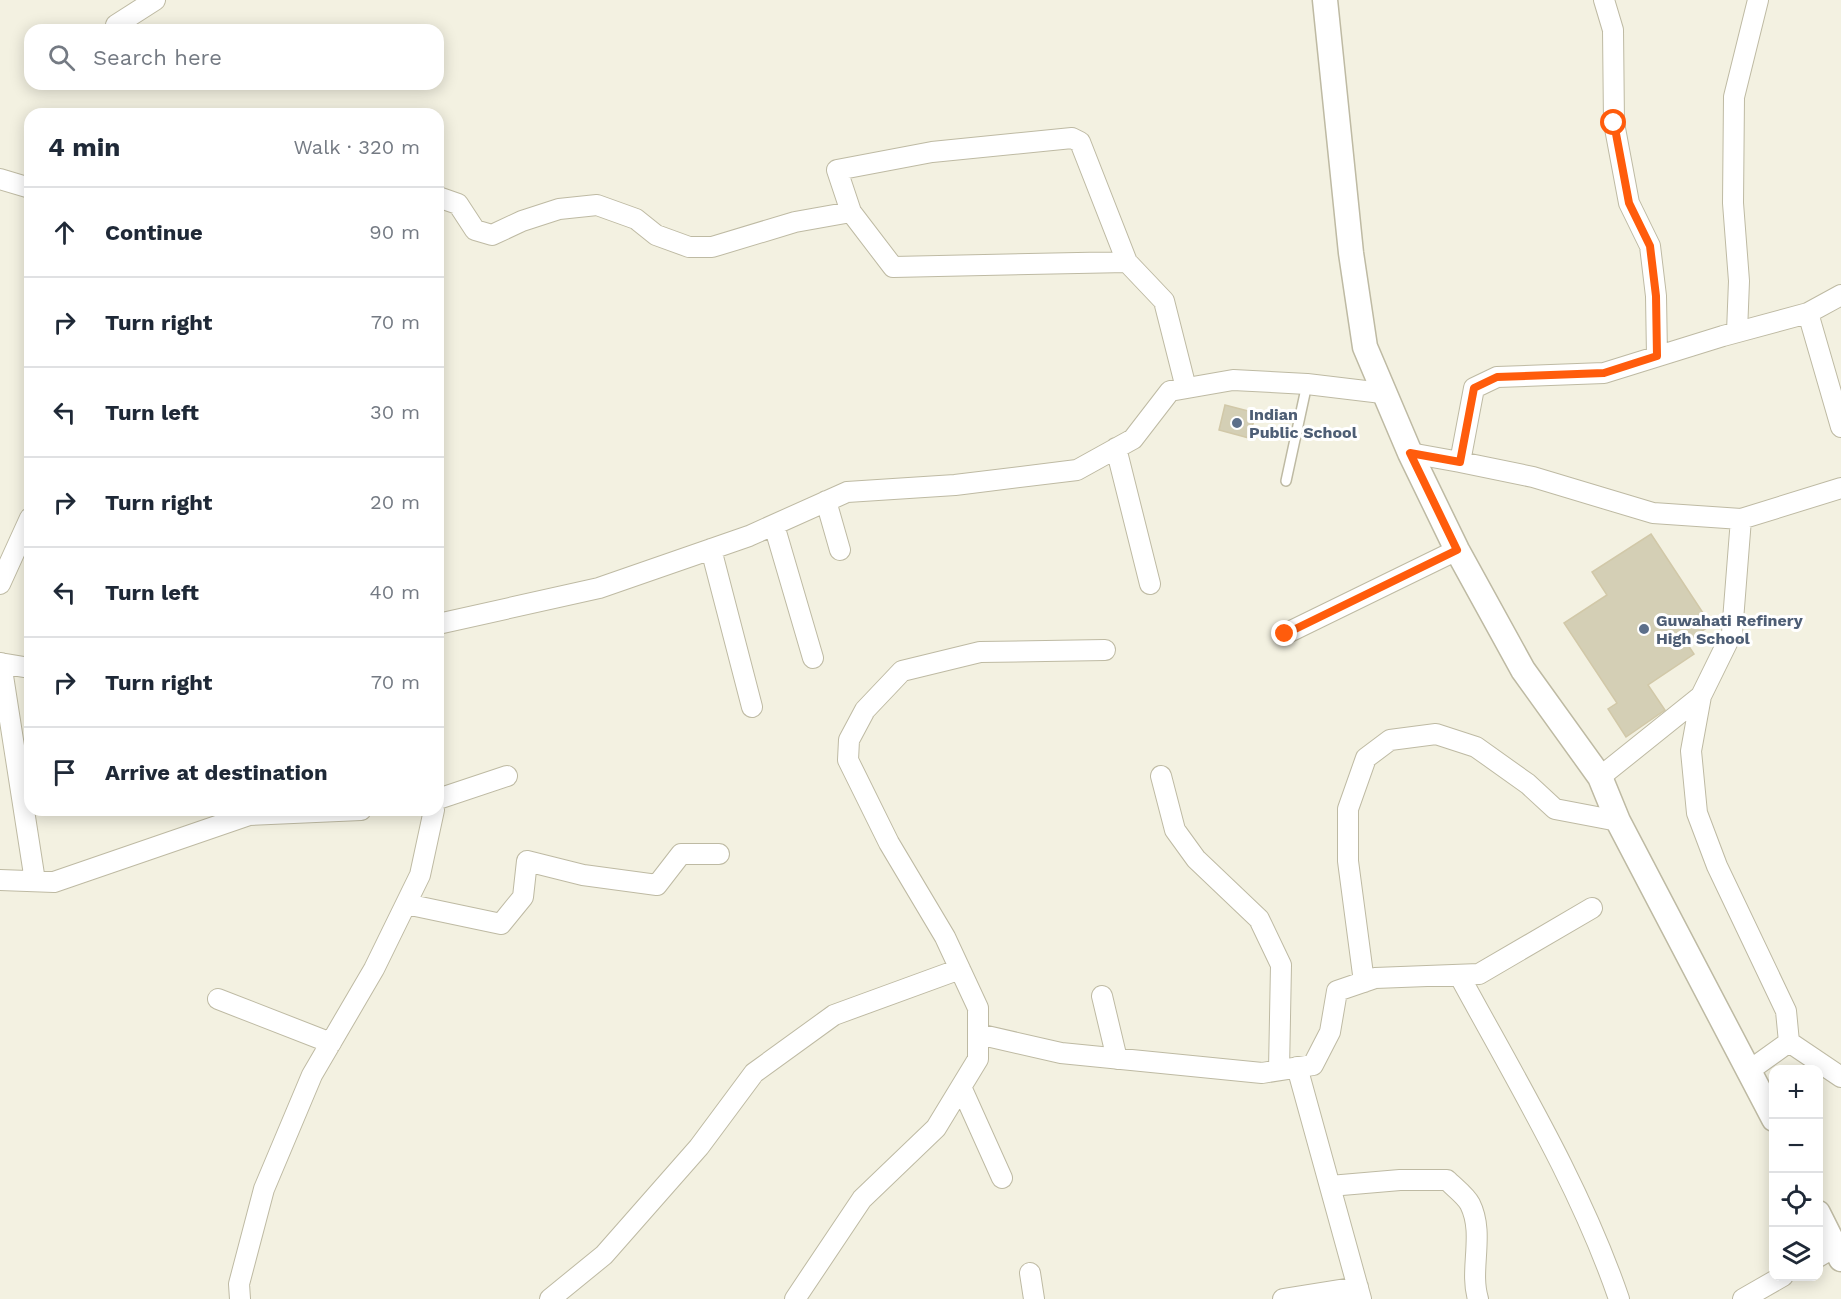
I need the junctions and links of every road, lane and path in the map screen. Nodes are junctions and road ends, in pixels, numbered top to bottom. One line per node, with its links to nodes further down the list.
1 (155, 0): 5 (street)
2 (1325, 0): 17 (street)
3 (1604, 0): 14 (street)
4 (1758, 0): 13 (street)
5 (118, 24)
6 (0, 179): 7 (street)
7 (24, 186)
8 (444, 199): 9 (street)
9 (851, 212): 10 (street); 10 (street)
10 (1127, 262): 16 (street)
11 (1841, 294): 12 (street)
12 (1808, 313): 13 (street); 18 (street)
13 (1737, 332): 14 (street)
14 (1657, 356): 21 (street)
15 (1307, 384): 16 (street); 17 (street); 22 (lane)
16 (1186, 388): 19 (street)
17 (1383, 393): 20 (street)
18 (1841, 427)
19 (1116, 448): 24 (street); 32 (street)
20 (1410, 453): 21 (street); 30 (street)
21 (1460, 462): 25 (street)
22 (1286, 481)
23 (1841, 488): 25 (street)
24 (826, 501): 26 (street); 29 (street)
25 (1741, 519): 39 (street)
26 (774, 525): 28 (street); 36 (street)
27 (24, 531): 31 (street)
28 (711, 549): 33 (street); 40 (street)
29 (840, 550)
30 (1457, 550): 34 (street); 43 (street)
31 (0, 584)
32 (1150, 584)
33 (444, 623)
34 (1285, 634)
35 (1105, 650): 55 (street)
36 (813, 658)
37 (1, 663): 38 (street); 45 (street)
38 (24, 667)
39 (1701, 696): 43 (street); 61 (street)
40 (752, 707)
41 (507, 776): 44 (street)
42 (1161, 776): 64 (street)
43 (1600, 777): 49 (street)
44 (444, 797)
45 (24, 815)
46 (24, 816): 52 (street)
47 (246, 816): 52 (street)
48 (433, 816): 53 (street)
49 (1618, 821): 57 (street); 65 (street)
50 (719, 854): 53 (street)
51 (0, 880): 52 (street)
52 (34, 881)
53 (406, 904): 62 (street)
54 (1592, 908): 56 (street)
55 (960, 969): 60 (street); 76 (street)
56 (1459, 975): 57 (street); 82 (street)
57 (1364, 982): 64 (street)
58 (1102, 996): 63 (street)
59 (218, 999): 62 (street)
60 (978, 1034): 63 (street); 67 (street)
61 (1789, 1042): 65 (street); 66 (street)
62 (331, 1043): 77 (street)
63 (1117, 1059): 64 (street)
64 (1288, 1069): 70 (street)
65 (1750, 1070): 68 (street)
66 (1841, 1077)
67 (962, 1089): 69 (street); 78 (street)
68 (1769, 1110)
69 (1002, 1178)
70 (1330, 1185): 75 (street); 81 (street)
71 (1822, 1227): 72 (street)
72 (1831, 1254)
73 (1030, 1273): 79 (street)
74 (1774, 1281): 83 (street)
75 (1360, 1293): 80 (street)
76 (554, 1297)
77 (240, 1299)
78 (795, 1299)
79 (1034, 1299)
80 (1283, 1299)
81 (1478, 1299)
82 (1619, 1299)
83 (1743, 1299)

